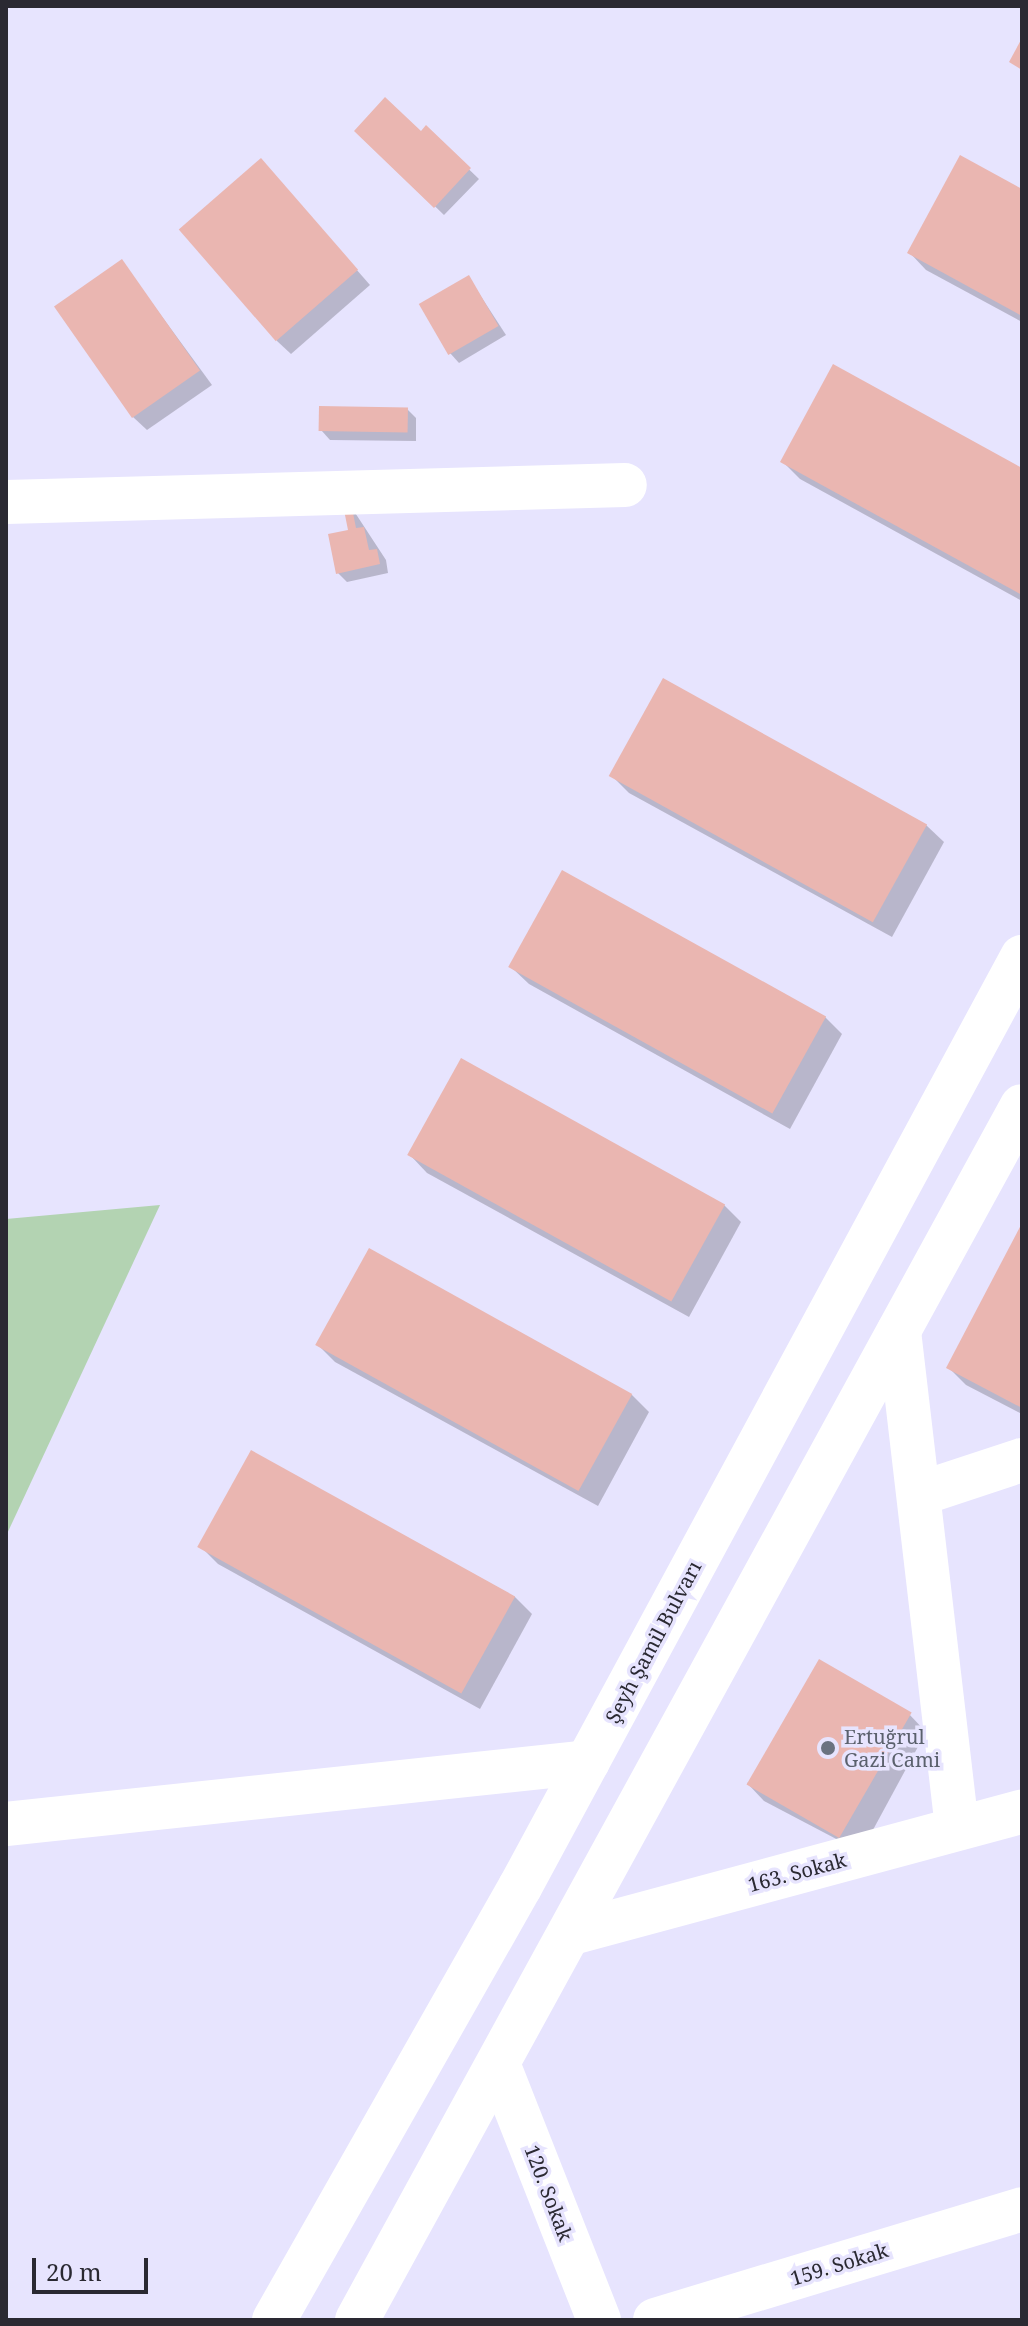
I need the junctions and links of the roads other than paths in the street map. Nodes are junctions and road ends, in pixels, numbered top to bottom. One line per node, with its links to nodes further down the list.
1 (625, 485): 2 (street)
2 (6, 502)
3 (1022, 957): 8 (street, Şeyh Şamil Bulvarı)
4 (1022, 1106): 5 (street)
5 (899, 1331): 7 (street); 12 (street)
6 (1022, 1460): 7 (street)
7 (919, 1494): 11 (street)
8 (588, 1762): 10 (street); 15 (street, Şeyh Şamil Bulvarı)
9 (1022, 1812): 11 (street, 163. Sokak)
10 (6, 1824)
11 (957, 1828): 12 (street, 163. Sokak)
12 (572, 1933): 13 (street)
13 (499, 2066): 16 (street); 17 (street, 120. Sokak)
14 (1022, 2209): 18 (street, 159. Sokak)
15 (274, 2320)
16 (357, 2320)
17 (599, 2320)
18 (655, 2320)

